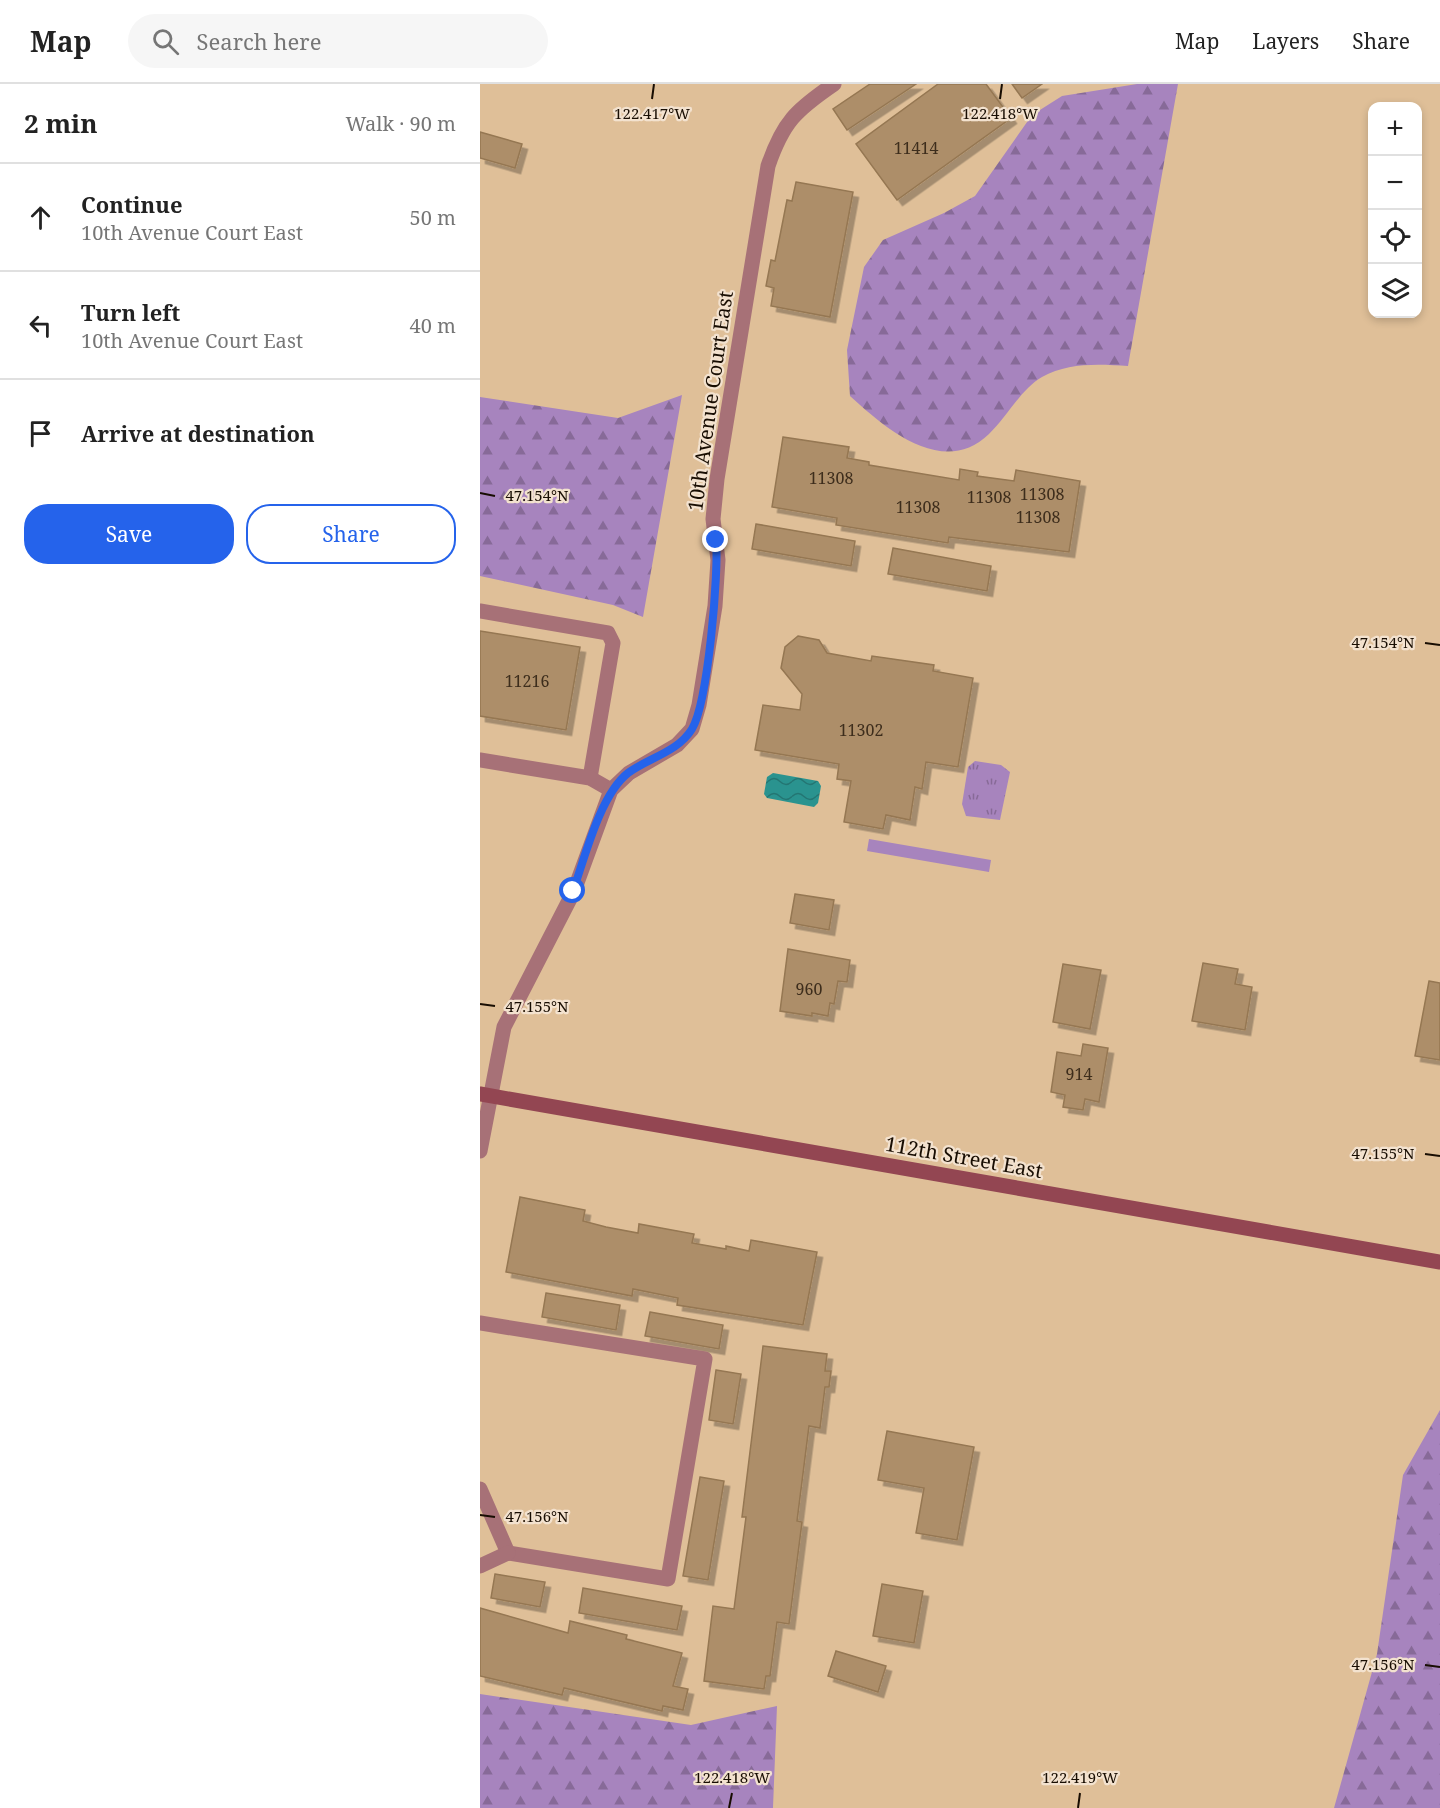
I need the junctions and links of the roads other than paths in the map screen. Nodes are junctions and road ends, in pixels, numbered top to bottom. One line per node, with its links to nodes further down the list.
1 (834, 84): 5 (street, 10th Avenue Court East)
2 (480, 611): 4 (street)
3 (480, 760): 4 (street)
4 (590, 778): 5 (street)
5 (611, 790): 6 (street, 10th Avenue Court East)
6 (484, 1095): 7 (street, 10th Avenue Court East); 8 (main road, 112th Street East)
7 (480, 1151)
8 (1440, 1262)
9 (480, 1323): 11 (street)
10 (480, 1489): 11 (street)
11 (508, 1552): 12 (street)
12 (480, 1566)

